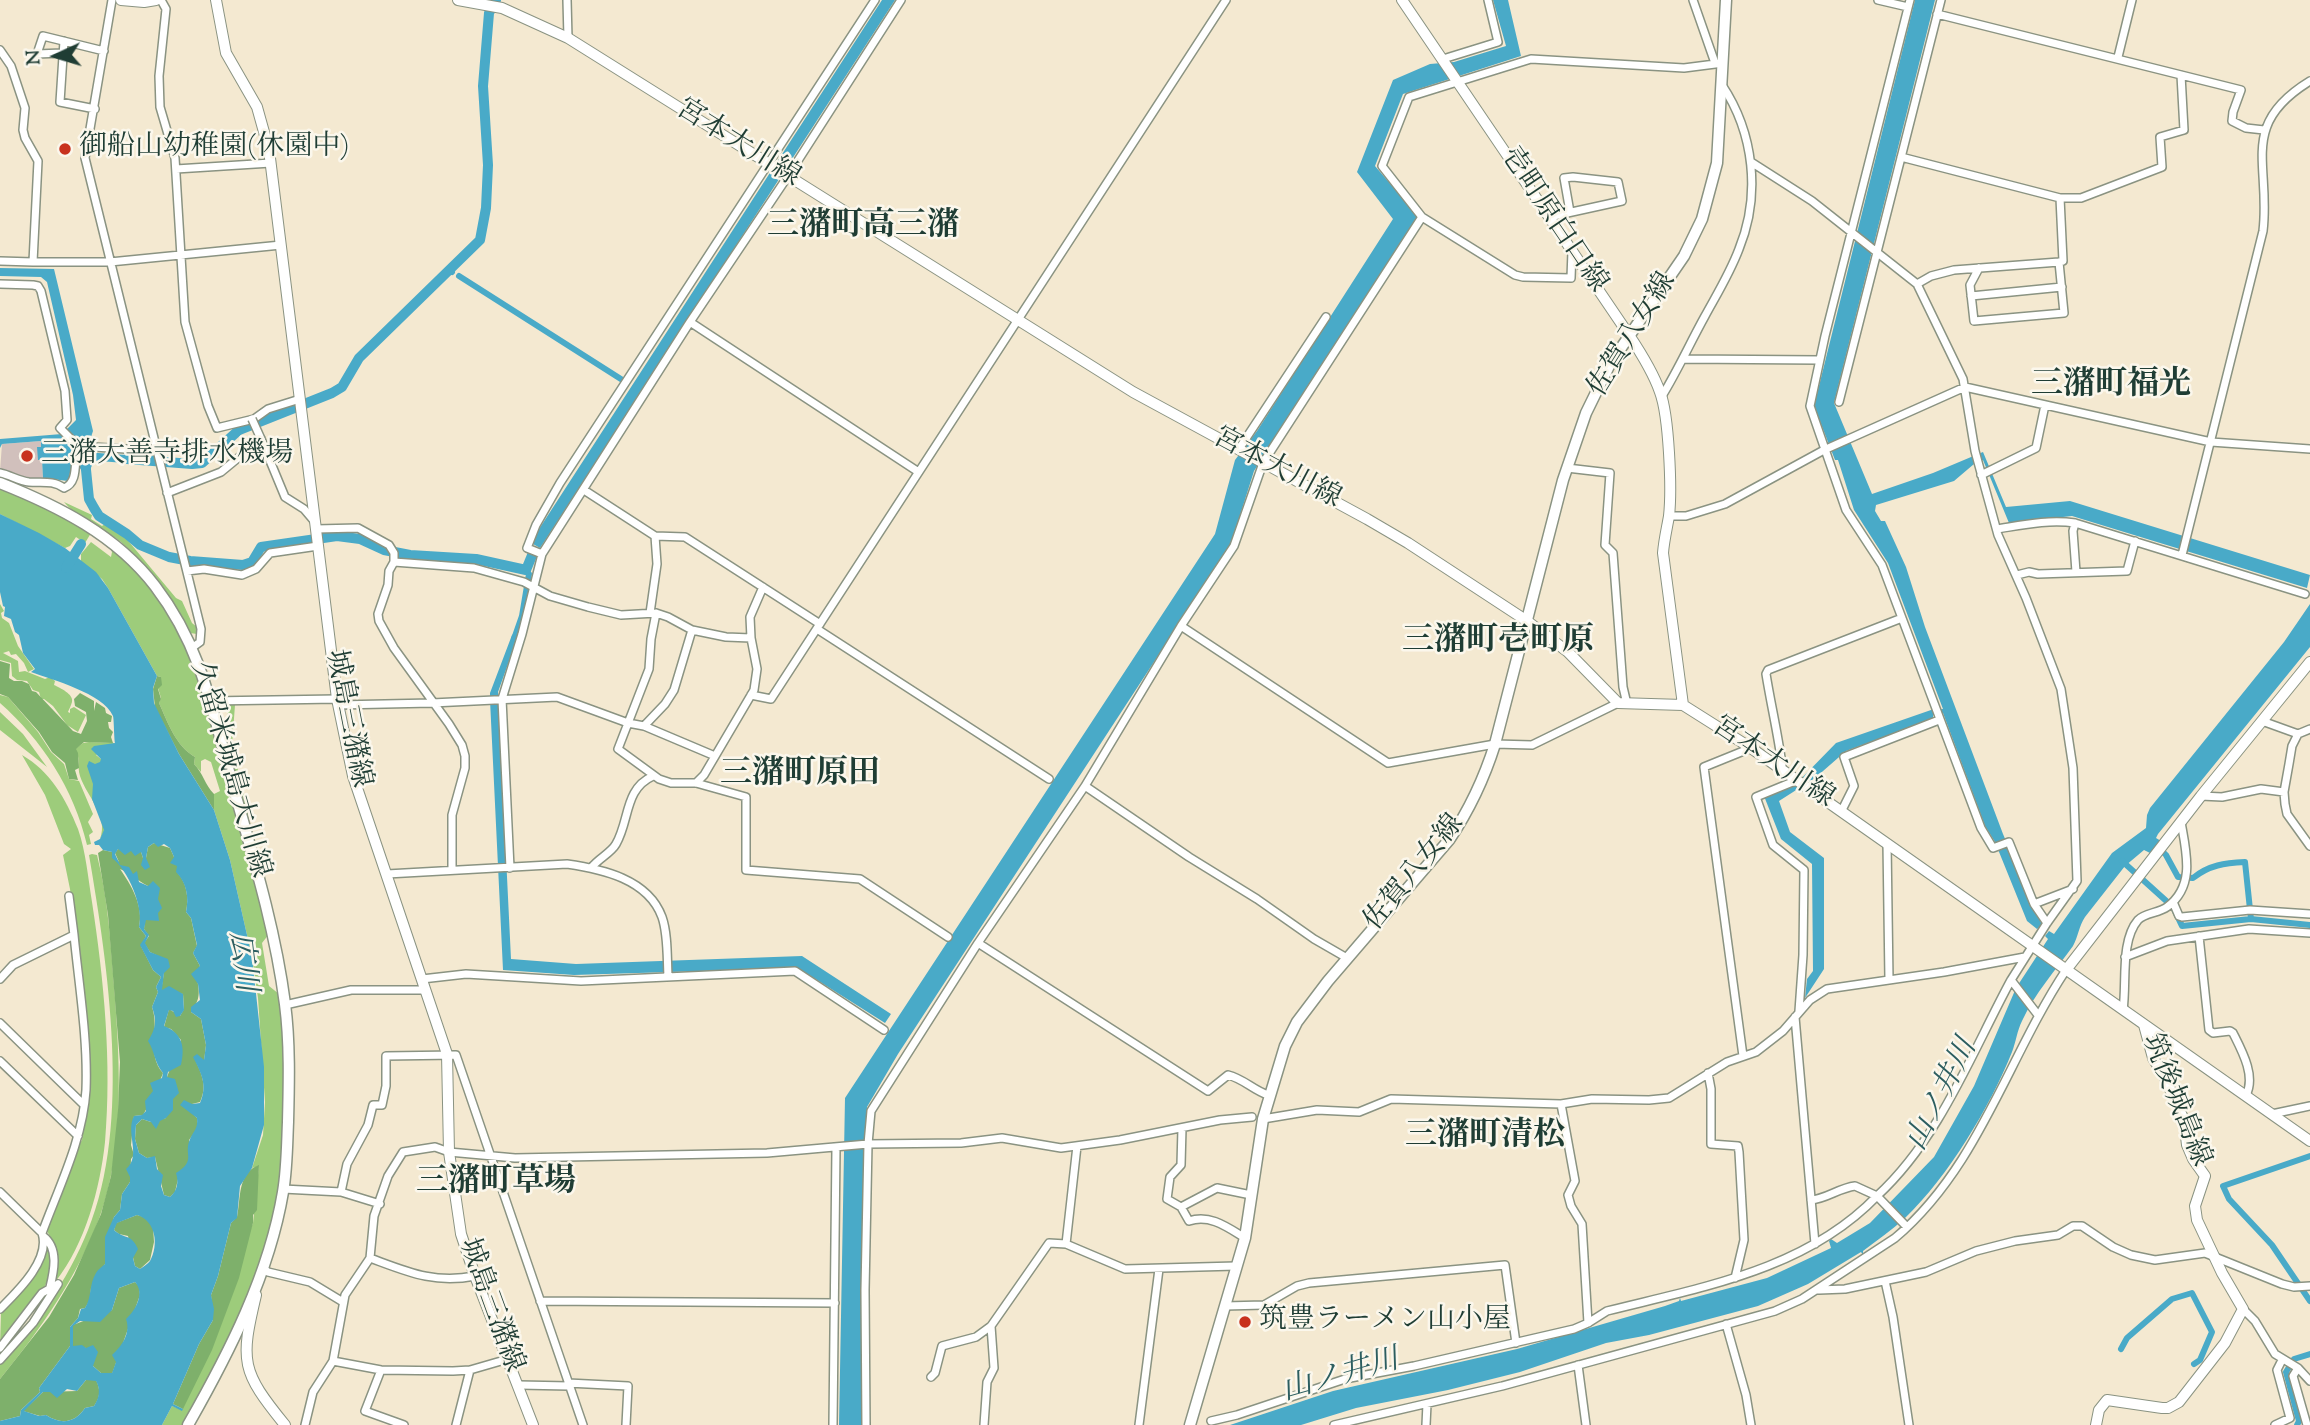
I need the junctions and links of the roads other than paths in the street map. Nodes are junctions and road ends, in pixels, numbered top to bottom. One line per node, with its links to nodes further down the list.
1 (113, 0): 24 (street)
2 (121, 0): 3 (main road)
3 (156, 0)
4 (161, 0): 39 (street)
5 (216, 0): 37 (main road, 城島三潴線)
6 (458, 0): 19 (main road, 宮本大川線)
7 (567, 0): 21 (street)
8 (875, 0): 38 (street)
9 (901, 0): 40 (street)
10 (1226, 0): 60 (street)
11 (1402, 0): 27 (main road, 壱町原白口線)
12 (1488, 0): 27 (street)
13 (1693, 0): 28 (street)
14 (1726, 0): 28 (main road, 佐賀八女線)
15 (1878, 0): 18 (street)
16 (1941, 0): 20 (street)
17 (2132, 0): 26 (street)
18 (1909, 3): 45 (street)
19 (502, 5): 21 (main road, 宮本大川線)
20 (1937, 14): 26 (street); 35 (street)
21 (568, 38): 38 (main road, 宮本大川線)
22 (64, 41): 24 (street); 25 (street); 25 (street)
23 (0, 50): 51 (street)
24 (104, 51): 33 (street)
25 (62, 52): 33 (street)
26 (2118, 57): 29 (street)
27 (1443, 61): 30 (main road, 壱町原白口線)
28 (1719, 63): 30 (street); 32 (main road, 佐賀八女線)
29 (2181, 75): 34 (street); 41 (street)
30 (1457, 81): 43 (street); 44 (main road, 壱町原白口線)
31 (2310, 81): 34 (street)
32 (1722, 85): 36 (street); 62 (main road, 佐賀八女線)
33 (95, 109): 52 (street)
34 (2264, 130): 72 (street)
35 (1901, 157): 41 (street); 48 (street)
36 (1751, 162): 45 (street); 63 (street)
37 (271, 163): 39 (street); 46 (main road, 城島三潴線)
38 (771, 165): 40 (main road, 宮本大川線); 94 (street)
39 (176, 169): 49 (street)
40 (786, 176): 60 (main road, 宮本大川線); 61 (street)
41 (2060, 198): 53 (street)
42 (1570, 212): 42 (street); 44 (street)
43 (1422, 217): 47 (street); 78 (street)
44 (1549, 217): 47 (main road, 壱町原白口線)
45 (1852, 234): 48 (street); 64 (street)
46 (281, 245): 49 (street); 67 (main road, 城島三潴線)
47 (1572, 250): 62 (main road, 壱町原白口線)
48 (1876, 251): 56 (street); 68 (street)
49 (180, 257): 52 (street); 70 (street)
50 (0, 261): 51 (street)
51 (33, 262): 52 (street)
52 (110, 262): 77 (street)
53 (2059, 262): 54 (street); 57 (street)
54 (1979, 268): 56 (street); 58 (street)
55 (0, 284): 73 (street)
56 (1917, 284): 65 (street)
57 (2062, 287): 58 (street); 58 (street)
58 (1971, 296)
59 (1326, 317): 76 (street)
60 (1018, 320): 76 (main road, 宮本大川線); 80 (street)
61 (690, 322): 80 (street); 84 (street)
62 (1629, 335): 66 (main road, 壱町原白口線); 79 (main road, 佐賀八女線)
63 (1684, 359): 64 (street); 66 (street)
64 (1819, 360): 74 (street)
65 (1965, 387): 69 (street); 74 (street); 82 (street)
66 (1662, 396): 86 (main road, 壱町原白口線)
67 (300, 399): 70 (street); 88 (main road, 城島三潴線)
68 (1839, 402)
69 (2045, 405): 72 (street); 82 (street)
70 (253, 419): 71 (street, bridge)
71 (261, 439): 85 (street); 88 (street)
72 (2211, 442): 75 (street); 93 (street)
73 (75, 447): 77 (street); 81 (street)
74 (1826, 449): 86 (street); 103 (street)
75 (2310, 449)
76 (1241, 450): 78 (main road, 宮本大川線)
77 (157, 452): 85 (street)
78 (1261, 462): 104 (main road, 宮本大川線); 105 (street)
79 (1567, 468): 104 (main road, 佐賀八女線); 115 (street)
80 (917, 471): 106 (street)
81 (0, 473)
82 (1981, 475): 89 (street)
83 (0, 483): 109 (main road, 久留米城島大川線)
84 (584, 491): 90 (street); 94 (street)
85 (167, 493): 96 (street)
86 (1669, 516): 117 (main road, 壱町原白口線)
87 (2075, 523): 89 (street); 91 (street); 97 (street)
88 (316, 526): 92 (main road, 城島三潴線); 95 (street)
89 (1997, 529): 98 (street)
90 (655, 536): 100 (street); 102 (street)
91 (2135, 541): 93 (street); 97 (street)
92 (318, 546): 96 (street); 114 (main road, 城島三潴線)
93 (2183, 554): 101 (street)
94 (542, 555): 99 (street)
95 (394, 562): 99 (street); 116 (street)
96 (187, 571): 109 (street)
97 (2076, 572): 98 (street)
98 (2017, 576): 143 (street)
99 (529, 584): 102 (street); 112 (street)
100 (763, 587): 106 (street); 108 (street)
101 (2305, 594)
102 (653, 613): 107 (street); 120 (street)
103 (1902, 618): 118 (street); 127 (street)
104 (1527, 621): 115 (main road, 宮本大川線); 124 (main road, 佐賀八女線)
105 (1181, 626): 124 (street); 132 (street)
106 (819, 627): 111 (street); 129 (street)
107 (692, 630): 108 (street); 121 (street)
108 (751, 638): 111 (street)
109 (192, 646): 113 (main road, 久留米城島大川線)
110 (2310, 662): 119 (main road)
111 (751, 695): 126 (street)
112 (501, 699): 116 (street); 120 (street); 140 (street)
113 (209, 701): 114 (street); 165 (main road, 久留米城島大川線)
114 (338, 702): 116 (street); 142 (main road, 城島三潴線)
115 (1623, 703): 117 (main road, 宮本大川線); 124 (street)
116 (432, 704): 141 (street)
117 (1683, 705): 125 (main road, 宮本大川線)
118 (1939, 720): 135 (street); 146 (street)
119 (2262, 721): 123 (street); 134 (main road)
120 (628, 723): 121 (street); 128 (street)
121 (644, 726): 126 (street)
122 (2310, 729): 123 (street)
123 (2298, 734): 133 (street)
124 (1495, 744): 157 (main road, 佐賀八女線)
125 (1751, 748): 127 (main road, 宮本大川線); 173 (street)
126 (715, 756): 131 (street)
127 (1780, 769): 130 (main road, 宮本大川線)
128 (653, 776): 131 (street); 139 (street)
129 (1049, 779)
130 (1795, 781): 135 (main road, 宮本大川線); 166 (street)
131 (696, 783): 152 (street)
132 (1084, 786): 153 (street); 157 (street)
133 (2284, 792): 134 (street); 138 (street)
134 (2201, 796): 136 (main road)
135 (1841, 812): 137 (main road, 宮本大川線)
136 (2181, 822): 145 (street); 159 (main road)
137 (1886, 843): 154 (main road, 宮本大川線); 163 (street)
138 (2310, 846)
139 (592, 867): 140 (street); 160 (street)
140 (509, 868): 141 (street)
141 (452, 870): 142 (street)
142 (387, 874): 164 (main road, 城島三潴線)
143 (2073, 889): 146 (street); 148 (street)
144 (69, 896): 150 (street)
145 (2173, 902): 147 (street); 156 (street)
146 (2034, 904): 148 (street)
147 (2310, 914)
148 (2047, 923): 154 (street)
149 (2310, 933): 151 (street)
150 (74, 935): 162 (street); 178 (street)
151 (2199, 936): 156 (street); 177 (street)
152 (948, 937)
153 (978, 943): 176 (street); 186 (street)
154 (2032, 947): 155 (street); 159 (main road, 宮本大川線)
155 (2025, 957): 158 (street); 161 (street)
156 (2125, 957): 167 (street)
157 (1347, 958): 176 (main road, 佐賀八女線)
158 (2014, 960): 161 (street); 163 (street)
159 (2064, 968): 167 (main road, 筑後城島線); 168 (street)
160 (668, 976): 164 (street); 171 (street)
161 (2014, 978): 168 (street); 195 (street)
162 (0, 979)
163 (1889, 980): 166 (street)
164 (423, 984): 165 (street); 172 (main road, 城島三潴線)
165 (285, 1005): 191 (main road, 久留米城島大川線)
166 (1802, 1009): 173 (street); 196 (street)
167 (2123, 1010): 170 (main road, 筑後城島線)
168 (2037, 1014): 199 (street)
169 (0, 1023): 178 (street)
170 (2144, 1025): 177 (main road); 205 (main road, 筑後城島線)
171 (884, 1030)
172 (447, 1054): 189 (main road, 城島三潴線); 190 (street); 193 (street)
173 (1743, 1056): 175 (street)
174 (0, 1061): 184 (street)
175 (1708, 1073): 179 (street); 210 (street)
176 (1268, 1095): 182 (main road, 佐賀八女線)
177 (2246, 1095): 181 (main road)
178 (83, 1104): 184 (street)
179 (1561, 1104): 182 (street); 221 (street)
180 (2310, 1106): 181 (street)
181 (2272, 1114): 185 (main road)
182 (1257, 1118): 183 (street); 194 (main road, 佐賀八女線)
183 (1182, 1128): 187 (street); 198 (street)
184 (78, 1136): 200 (street)
185 (2310, 1141)
186 (868, 1144): 187 (street); 188 (street); 249 (street)
187 (1077, 1146): 202 (street)
188 (836, 1148): 190 (street); 217 (street)
189 (449, 1152): 190 (street); 197 (street); 209 (main road, 城島三潴線)
190 (491, 1157): 215 (street)
191 (283, 1189): 193 (street); 207 (main road, 久留米城島大川線)
192 (0, 1192): 200 (street)
193 (341, 1192): 197 (street)
194 (1251, 1195): 198 (street); 201 (main road, 佐賀八女線)
195 (1879, 1198): 196 (street); 199 (street); 203 (street)
196 (1811, 1200): 203 (street)
197 (380, 1204): 204 (street)
198 (1181, 1207): 201 (street)
199 (1906, 1226): 214 (street)
200 (42, 1235): 213 (street); 219 (street)
201 (1245, 1238): 206 (main road, 佐賀八女線)
202 (1066, 1244): 208 (street); 223 (street)
203 (1815, 1244): 210 (street)
204 (370, 1258): 209 (street); 216 (street)
205 (2215, 1258): 211 (street); 212 (street); 220 (main road, 筑後城島線)
206 (1236, 1266): 208 (street); 218 (main road, 佐賀八女線)
207 (263, 1268): 216 (street); 240 (main road, 久留米城島大川線); 241 (main road)
208 (1159, 1269): 251 (street)
209 (475, 1276): 226 (main road, 城島三潴線)
210 (1735, 1278): 221 (street)
211 (1885, 1281): 214 (street); 257 (street)
212 (2310, 1286)
213 (50, 1287): 225 (street); 227 (street)
214 (1816, 1290): 222 (street)
215 (540, 1301): 217 (street); 236 (street)
216 (343, 1302): 229 (street)
217 (835, 1303): 248 (street)
218 (1225, 1306): 224 (street); 252 (main road, 佐賀八女線)
219 (0, 1309)
220 (2243, 1309): 228 (street); 258 (main road)
221 (1588, 1323): 224 (street)
222 (1726, 1324): 230 (street); 256 (street)
223 (991, 1326): 234 (street); 250 (street)
224 (1516, 1343): 239 (street)
225 (0, 1348)
226 (508, 1359): 233 (street); 237 (main road, 城島三潴線)
227 (0, 1360)
228 (2282, 1360): 231 (street); 259 (street)
229 (333, 1361): 232 (street); 242 (street)
230 (1577, 1365): 238 (street); 255 (street)
231 (2298, 1368): 235 (street); 260 (street)
232 (381, 1370): 233 (street); 243 (street)
233 (470, 1370): 244 (street)
234 (931, 1377)
235 (2310, 1381)
236 (569, 1384): 237 (street); 246 (street); 247 (street)
237 (519, 1385): 245 (main road, 城島三潴線)
238 (1427, 1404): 253 (street); 254 (street)
239 (1211, 1421)
240 (188, 1425)
241 (285, 1425)
242 (305, 1425)
243 (404, 1425)
244 (456, 1425)
245 (533, 1425)
246 (583, 1425)
247 (626, 1425)
248 (833, 1425)
249 (866, 1425)
250 (984, 1425)
251 (1139, 1425)
252 (1189, 1425)
253 (1334, 1425)
254 (1426, 1425)
255 (1586, 1425)
256 (1751, 1425)
257 (1909, 1425)
258 (2096, 1425)
259 (2275, 1425)
260 (2307, 1425)

